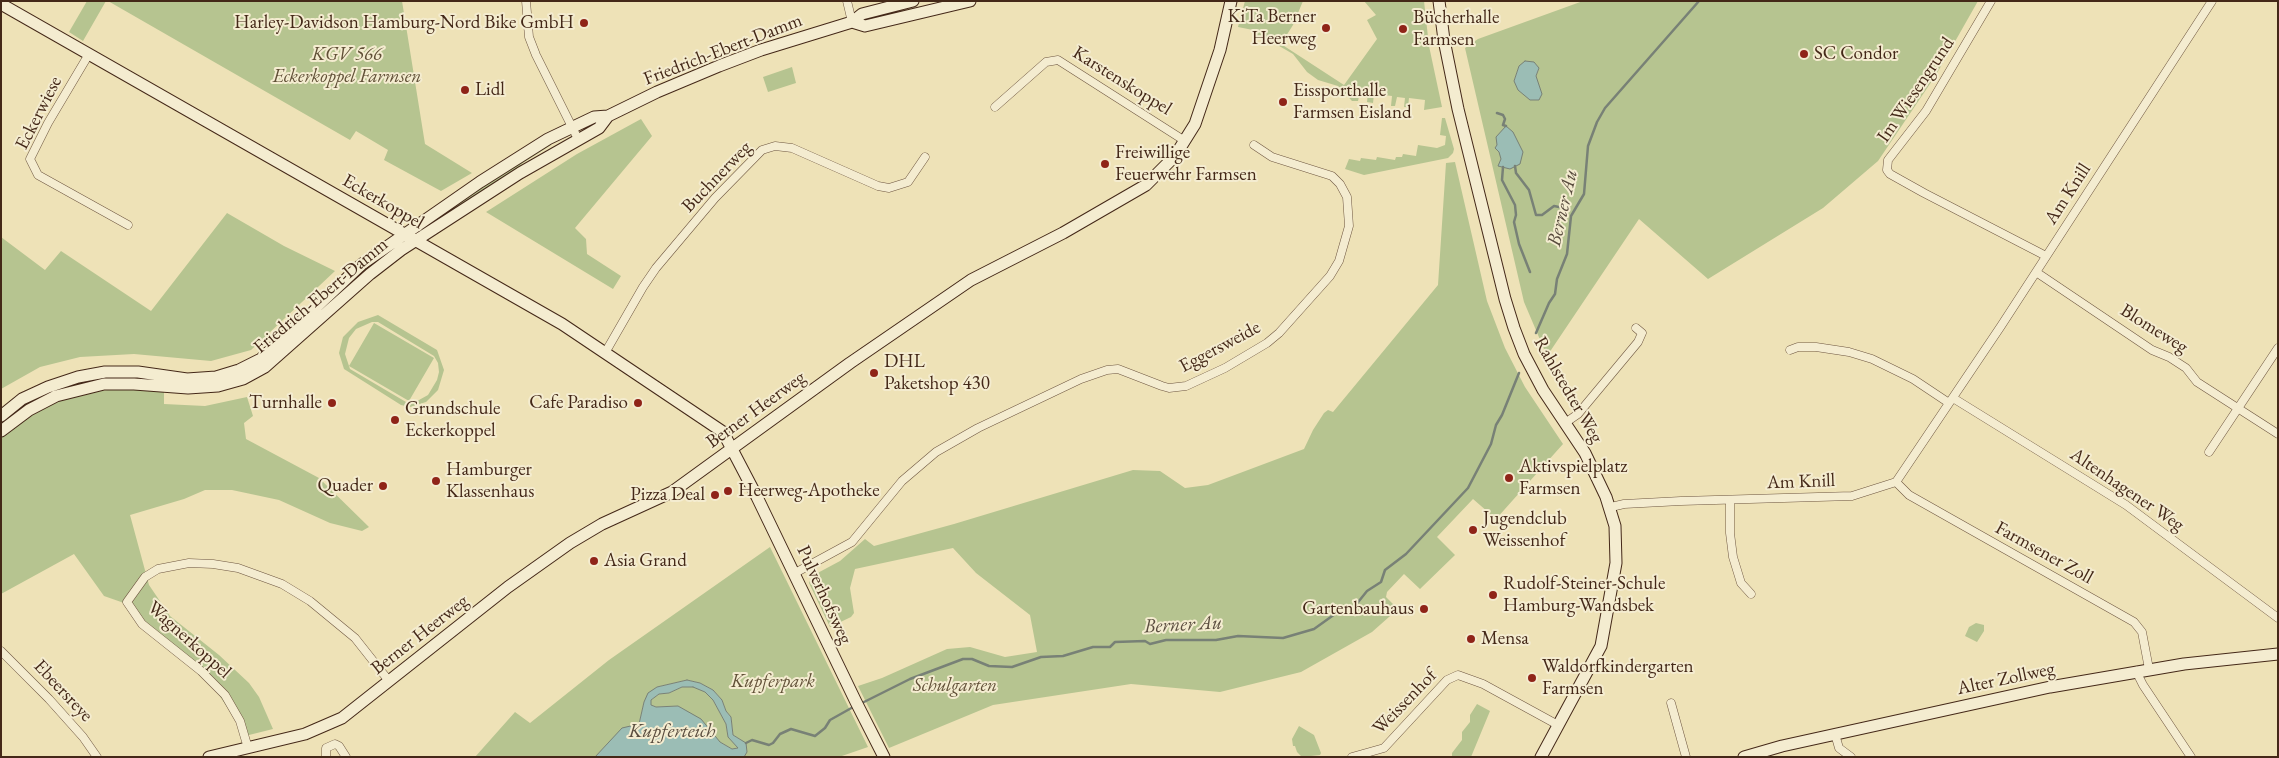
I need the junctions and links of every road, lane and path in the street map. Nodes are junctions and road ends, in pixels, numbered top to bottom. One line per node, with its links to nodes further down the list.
1 (526, 1): 14 (street)
2 (847, 1): 10 (street)
3 (913, 1): 10 (street, Friedrich-Ebert-Damm)
4 (970, 1): 10 (street, Friedrich-Ebert-Damm)
5 (1231, 1): 16 (street, Berner Heerweg)
6 (1440, 1): 32 (street, Rahlstedter Weg)
7 (1991, 1): 23 (street, Im Wiesengrund)
8 (2212, 1): 23 (street, Am Knill)
9 (1, 4): 11 (street, Eckerkoppel)
10 (852, 22): 13 (street, Friedrich-Ebert-Damm)
11 (89, 54): 20 (street, Eckerwiese); 21 (street, Eckerkoppel)
12 (996, 107): 16 (street, Karstenskoppel)
13 (608, 116): 14 (street, Friedrich-Ebert-Damm); 15 (street, Friedrich-Ebert-Damm)
14 (573, 127): 15 (street); 19 (street, Friedrich-Ebert-Damm)
15 (578, 139): 22 (street, Friedrich-Ebert-Damm)
16 (1185, 141): 35 (street, Berner Heerweg)
17 (1254, 145): 40 (street, Eggersweide)
18 (925, 157): 28 (street, Buchnerweg)
19 (431, 215): 21 (street, Friedrich-Ebert-Damm); 22 (street)
20 (128, 226)
21 (403, 234): 22 (street, Eckerkoppel); 31 (street, Friedrich-Ebert-Damm)
22 (421, 241): 28 (street, Eckerkoppel); 33 (street, Friedrich-Ebert-Damm)
23 (2046, 256): 24 (street, Am Knill)
24 (2036, 272): 29 (street, Am Knill); 30 (street, Blomeweg)
25 (1636, 328): 32 (street)
26 (2278, 348): 30 (street)
27 (1790, 350): 29 (street)
28 (605, 353): 35 (street, Eckerkoppel)
29 (1951, 401): 37 (street, Am Knill); 42 (street, Altenhagener Weg)
30 (2238, 409): 34 (street, Blomeweg); 36 (street)
31 (1, 416)
32 (1566, 423): 39 (street, Rahlstedter Weg)
33 (1, 431)
34 (2278, 434)
35 (733, 448): 40 (street, Pulverhofsweg); 47 (street, Berner Heerweg)
36 (2209, 452)
37 (1896, 482): 38 (street, Am Knill); 45 (street, Farmsener Zoll)
38 (1730, 500): 39 (street, Am Knill); 41 (street)
39 (1611, 507): 49 (street, Rahlstedter Weg)
40 (794, 573): 57 (street, Pulverhofsweg)
41 (1751, 594)
42 (2278, 618)
43 (1, 651): 53 (street, Ebeersreye)
44 (2278, 654): 45 (street, Alter Zollweg)
45 (2149, 669): 46 (street, Alter Zollweg)
46 (2136, 672): 50 (street, Alter Zollweg); 62 (street)
47 (389, 681): 51 (street, Berner Heerweg); 51 (street, Wagnerkoppel)
48 (1671, 703): 59 (street)
49 (1558, 725): 52 (street, Rahlstedter Weg); 58 (street, Weissenhof)
50 (1835, 734): 60 (street, Alter Zollweg); 61 (street)
51 (248, 748): 54 (street, Berner Heerweg)
52 (1542, 756)
53 (97, 757)
54 (209, 757)
55 (326, 757): 56 (street)
56 (346, 757)
57 (884, 757)
58 (1352, 757)
59 (1686, 757)
60 (1744, 757)
61 (1851, 757)
62 (2191, 757)

